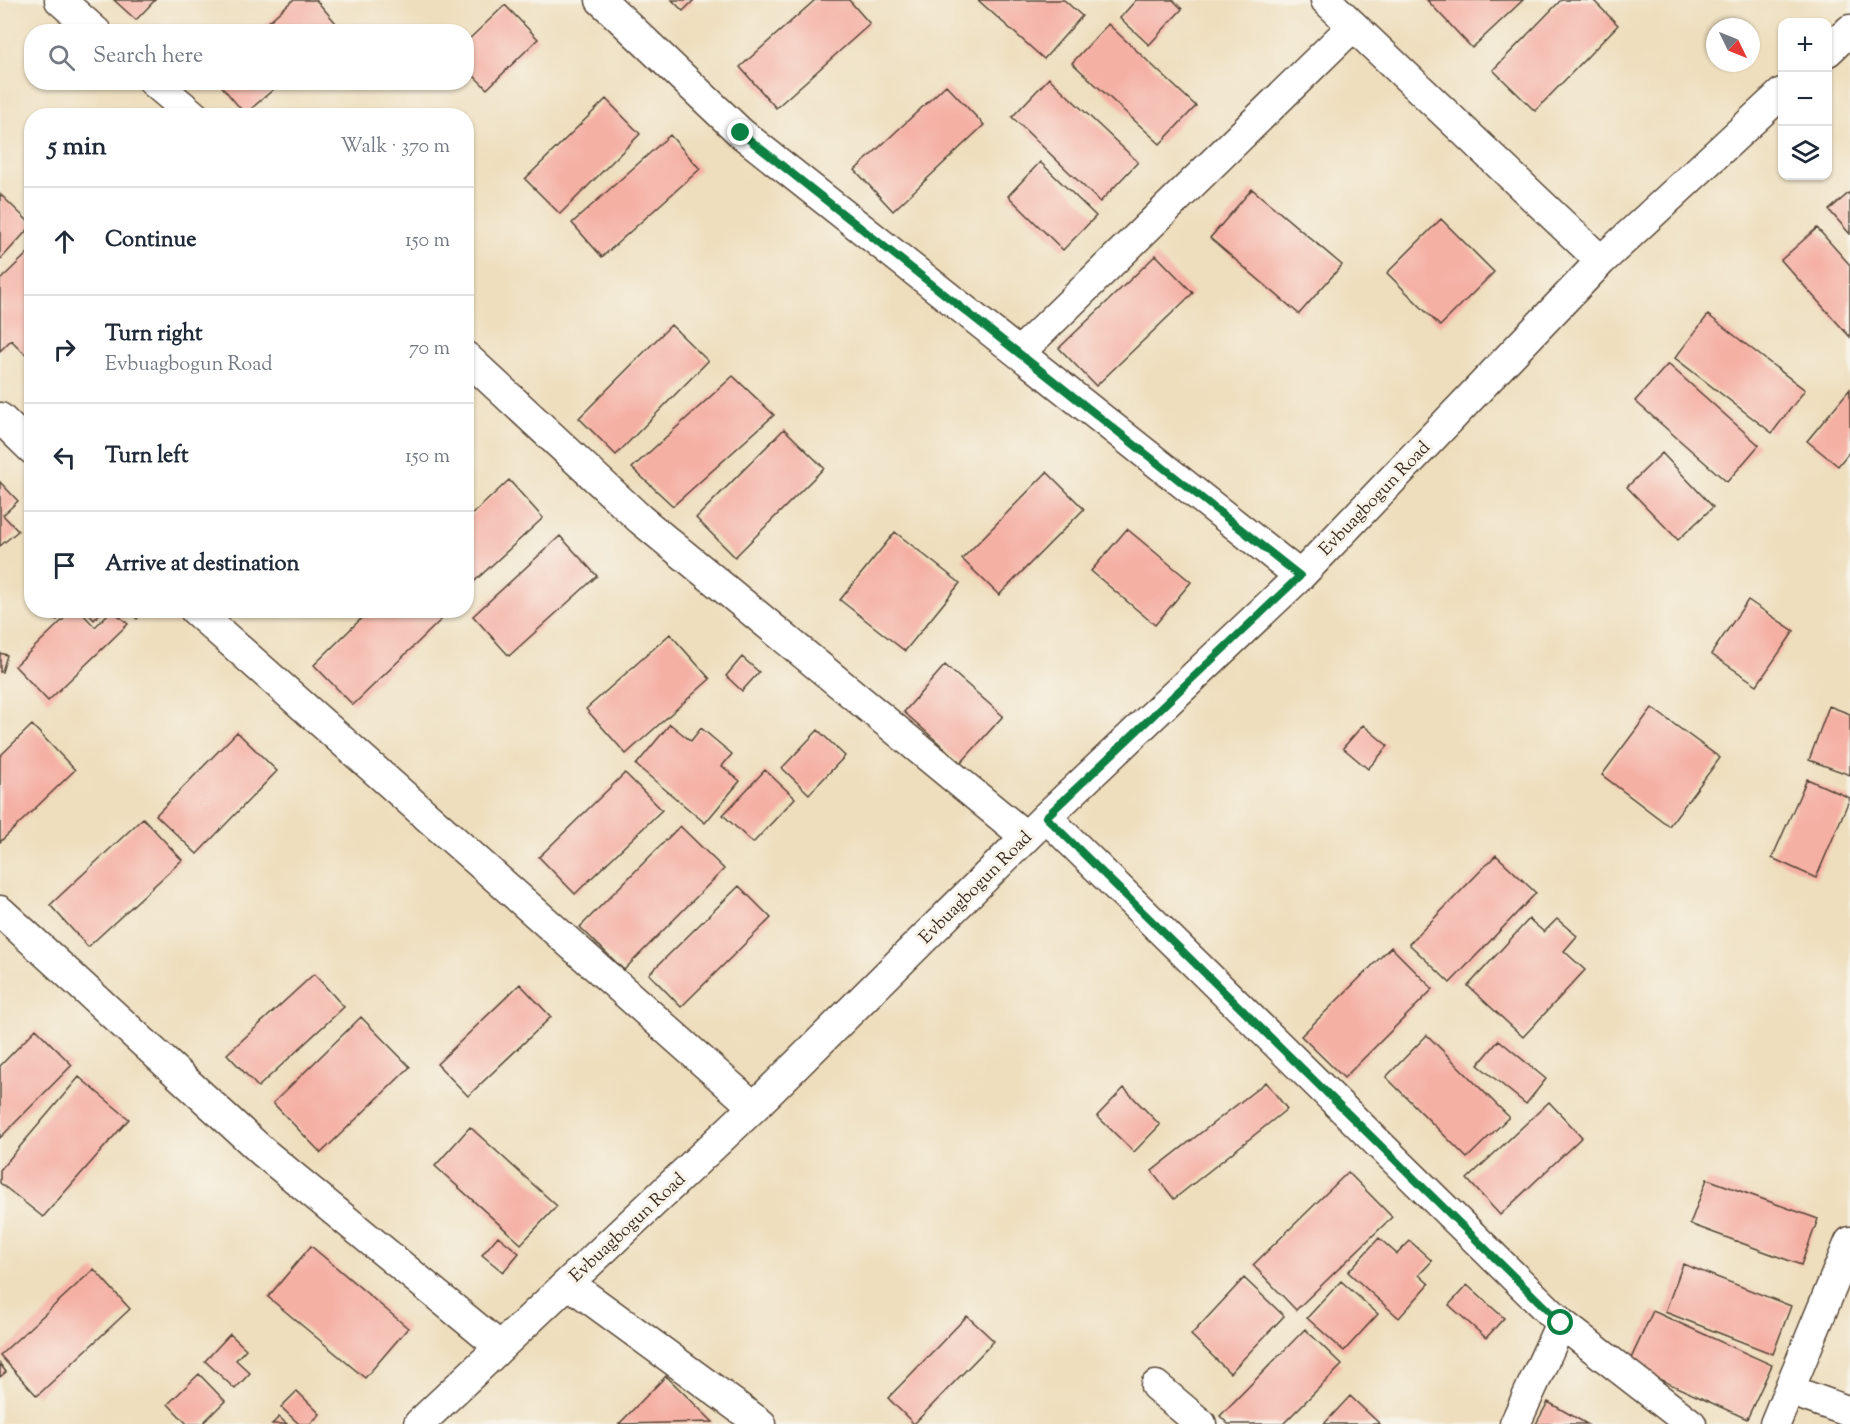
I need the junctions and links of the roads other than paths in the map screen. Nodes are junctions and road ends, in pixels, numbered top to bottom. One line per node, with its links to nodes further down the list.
1 (60, 0): 4 (street)
2 (601, 0): 12 (street)
3 (1326, 0): 5 (street)
4 (87, 24)
5 (1353, 26): 11 (street); 12 (street)
6 (1850, 30): 7 (street)
7 (1832, 46)
8 (163, 90): 10 (street)
9 (1778, 97): 11 (street, Evbuagbogun Road)
10 (185, 108)
11 (1601, 261): 16 (street, Evbuagbogun Road)
12 (1019, 353): 16 (street)
13 (474, 364): 18 (street)
14 (0, 418): 15 (street)
15 (24, 441)
16 (1300, 576): 18 (street, Evbuagbogun Road)
17 (204, 618): 20 (street)
18 (1036, 827): 20 (street, Evbuagbogun Road); 23 (street)
19 (0, 911): 24 (street)
20 (754, 1107): 22 (street, Evbuagbogun Road)
21 (1850, 1242): 26 (street)
22 (568, 1283): 24 (street, Evbuagbogun Road); 29 (street)
23 (1561, 1323): 31 (street); 32 (street)
24 (500, 1347): 28 (street, Evbuagbogun Road)
25 (1156, 1386): 30 (street)
26 (1789, 1390): 27 (street); 33 (street)
27 (1850, 1412)
28 (419, 1424)
29 (761, 1424)
30 (1201, 1424)
31 (1515, 1424)
32 (1691, 1424)
33 (1775, 1424)

